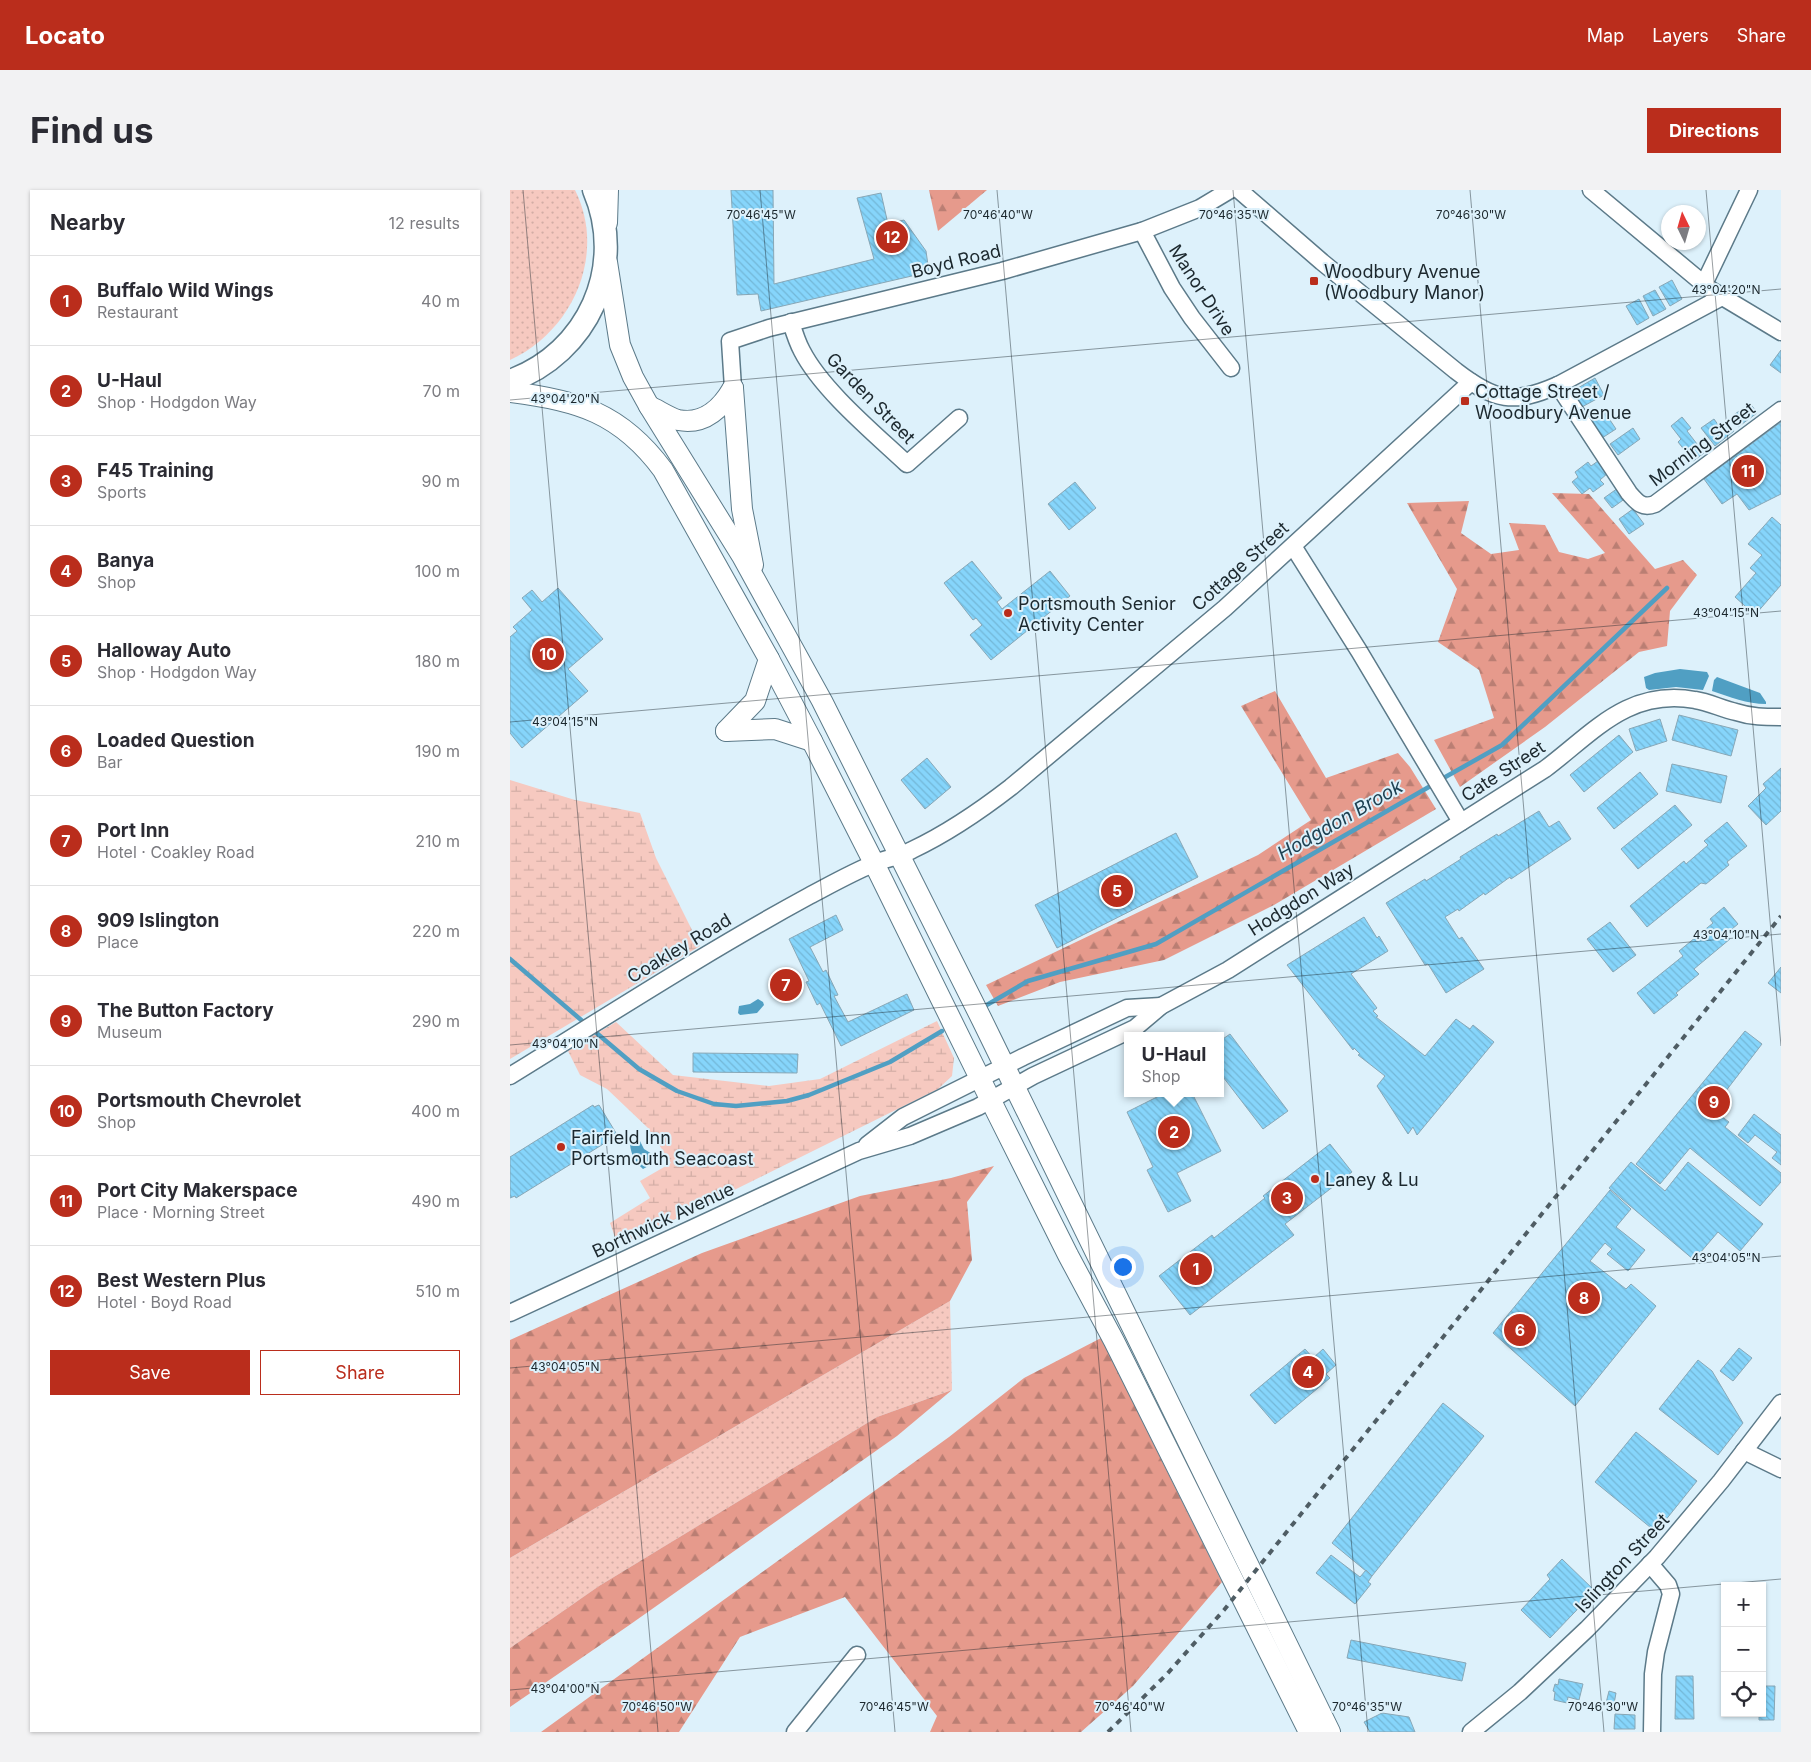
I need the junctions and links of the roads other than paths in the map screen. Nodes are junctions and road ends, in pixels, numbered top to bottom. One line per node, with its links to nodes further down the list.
1 (594, 190): 8 (highway)
2 (608, 190): 8 (main road)
3 (1230, 190): 7 (street, Boyd Road)
4 (1240, 190): 15 (street)
5 (1591, 190): 9 (street)
6 (1749, 190): 9 (street)
7 (1142, 231): 11 (street, Boyd Road); 13 (street, Manor Drive)
8 (606, 252): 14 (highway); 19 (main road)
9 (1704, 284): 10 (street)
10 (1722, 297): 12 (street); 16 (street)
11 (791, 322): 17 (street, Boyd Road); 21 (street, Garden Street)
12 (1781, 332)
13 (1231, 368)
14 (510, 381)
15 (1471, 382): 16 (street); 22 (street, Cottage Street)
16 (1558, 385): 20 (street, Morning Street)
17 (732, 388): 19 (main road); 23 (main road)
18 (510, 392): 24 (main road)
19 (649, 406): 23 (main road)
20 (1781, 410)
21 (959, 418)
22 (1293, 546): 27 (street, Cate Street); 28 (street, Cottage Street)
23 (763, 595): 28 (main road)
24 (769, 659): 26 (main road); 26 (main road)
25 (1781, 717): 27 (street, Cate Street)
26 (812, 741): 29 (main road)
27 (1461, 822): 30 (street, Hodgdon Way)
28 (899, 855): 29 (street, Cottage Street); 33 (main road)
29 (874, 863): 34 (street, Coakley Road); 35 (main road)
30 (1160, 1006): 31 (street, Hodgdon Way); 33 (street, Hodgdon Way)
31 (1126, 1032)
32 (1124, 1033): 36 (street, Hodgdon Way)
33 (1004, 1067): 35 (street, Borthwick Avenue); 36 (main road)
34 (510, 1076)
35 (980, 1079): 37 (main road); 38 (street, Borthwick Avenue)
36 (1014, 1087): 37 (street, Borthwick Avenue); 47 (main road)
37 (990, 1100): 38 (street, Borthwick Avenue); 46 (main road)
38 (859, 1151): 39 (street, Borthwick Avenue)
39 (510, 1313)
40 (1781, 1403): 41 (street, Islington Street)
41 (1744, 1451): 42 (street); 43 (street, Islington Street)
42 (1781, 1469)
43 (1650, 1564): 48 (street, Islington Street); 49 (street)
44 (857, 1655): 45 (street)
45 (795, 1732)
46 (1309, 1732)
47 (1330, 1732)
48 (1471, 1732)
49 (1652, 1732)

